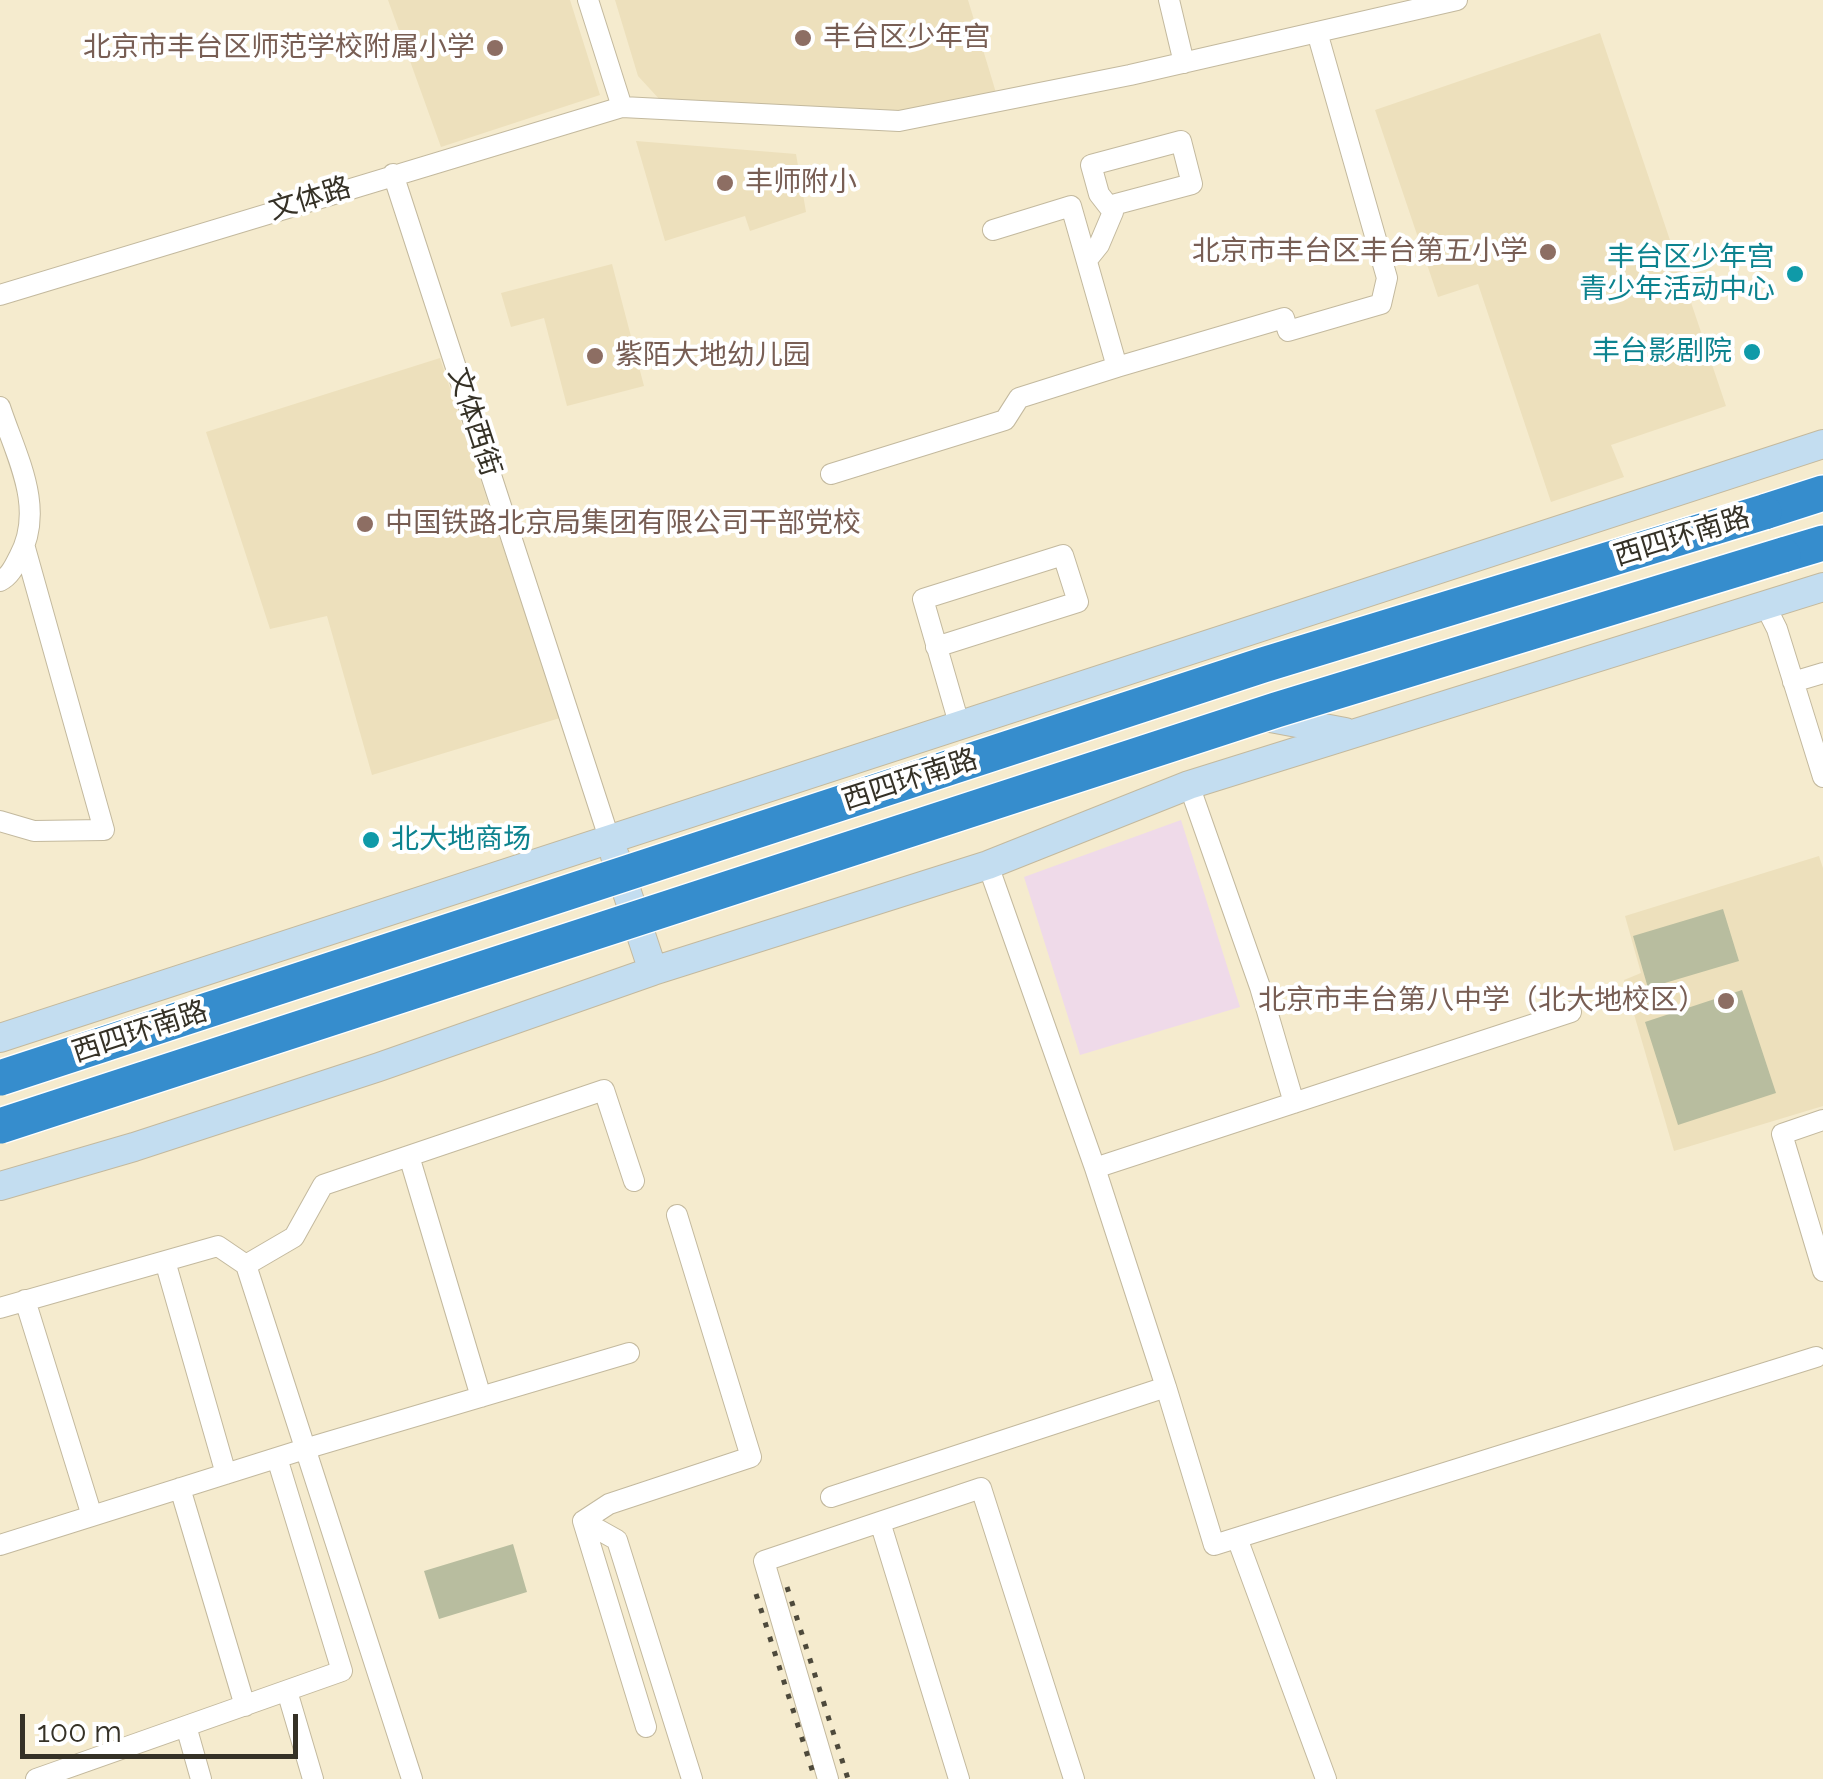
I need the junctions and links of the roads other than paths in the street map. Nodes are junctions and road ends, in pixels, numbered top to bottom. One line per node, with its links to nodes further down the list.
1 (588, 0): 6 (street)
2 (1169, 0): 5 (street)
3 (1457, 0): 4 (street, 文体路)
4 (1318, 32): 5 (street, 文体路); 12 (street)
5 (1184, 63): 6 (street, 文体路)
6 (622, 107): 7 (street, 文体路)
7 (393, 174): 11 (street, 文体路); 32 (street, 文体西街)
8 (1109, 206): 8 (street); 10 (street)
9 (994, 230): 10 (street)
10 (1086, 260): 12 (street)
11 (0, 295)
12 (1117, 367): 15 (street)
13 (0, 407): 18 (street)
14 (1823, 444): 22 (street, 西四环南路)
15 (831, 474)
16 (1823, 493): 39 (highway, 西四环南路, bridge)
17 (1823, 543): 30 (highway, 西四环南路, bridge)
18 (24, 548): 19 (street); 31 (street)
19 (0, 582)
20 (1823, 587): 21 (street, 西四环南路)
21 (1765, 605): 25 (street); 27 (street, 西四环南路)
22 (1311, 613): 26 (street, 西四环南路); 34 (street, 西四环南路)
23 (936, 647): 23 (street); 26 (street)
24 (1823, 673): 25 (street)
25 (1793, 682): 28 (street)
26 (960, 727): 32 (street, 西四环南路)
27 (1352, 733): 29 (street, 西四环南路); 30 (street, 西四环南路)
28 (1823, 778)
29 (1190, 785): 33 (street, 西四环南路); 40 (street)
30 (958, 815): 35 (street, 西四环南路); 42 (highway, 西四环南路, bridge)
31 (0, 822)
32 (610, 840): 34 (street); 38 (street, 西四环南路)
33 (988, 864): 36 (street, 西四环南路); 44 (street)
34 (621, 875): 35 (street); 39 (street, 西四环南路)
35 (636, 920): 36 (street); 42 (street, 西四环南路)
36 (654, 971): 46 (street, 西四环南路)
37 (1571, 1012): 40 (street)
38 (0, 1038)
39 (0, 1078)
40 (1294, 1103): 44 (street)
41 (1823, 1120): 50 (street)
42 (11, 1123)
43 (409, 1156): 45 (street); 49 (street); 56 (street)
44 (1096, 1168): 55 (street)
45 (634, 1181)
46 (0, 1186)
47 (677, 1216): 63 (street)
48 (164, 1261): 49 (street); 51 (street); 59 (street)
49 (246, 1265): 57 (street)
50 (1823, 1271)
51 (25, 1300): 52 (street); 62 (street)
52 (0, 1308)
53 (629, 1354): 56 (street)
54 (1816, 1357): 65 (street)
55 (1166, 1386): 61 (street); 65 (street)
56 (481, 1397): 57 (street)
57 (308, 1448): 58 (street); 75 (street)
58 (277, 1458): 59 (street); 67 (street)
59 (226, 1474): 60 (street)
60 (180, 1488): 62 (street); 68 (street)
61 (831, 1496)
62 (92, 1516): 66 (street)
63 (583, 1521): 70 (street); 76 (street)
64 (880, 1522): 71 (street); 77 (street); 78 (street)
65 (1237, 1538): 79 (street)
66 (0, 1545)
67 (287, 1691): 68 (street); 74 (street)
68 (245, 1706): 69 (street)
69 (186, 1726): 72 (street); 73 (street)
70 (646, 1727)
71 (1066, 1777)
72 (36, 1779)
73 (201, 1779)
74 (312, 1779)
75 (412, 1779)
76 (692, 1779)
77 (828, 1779)
78 (959, 1779)
79 (1326, 1779)

